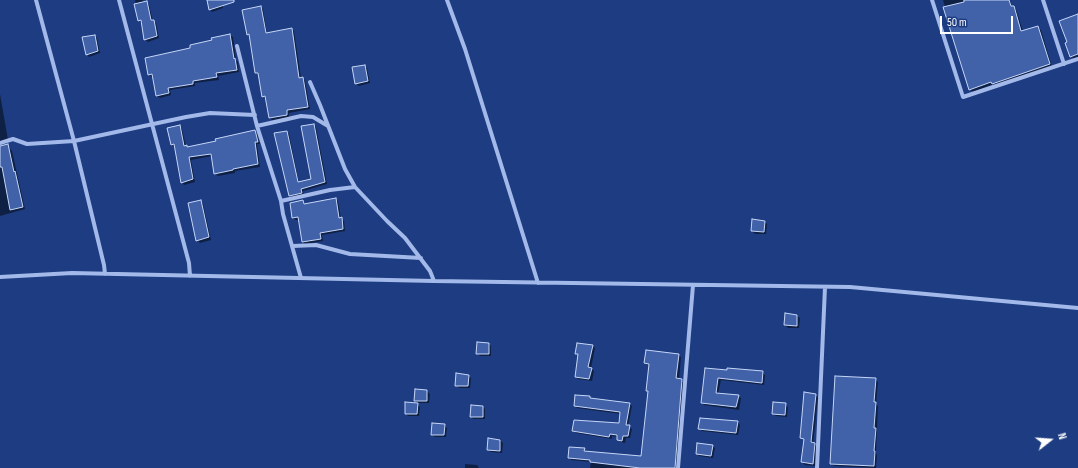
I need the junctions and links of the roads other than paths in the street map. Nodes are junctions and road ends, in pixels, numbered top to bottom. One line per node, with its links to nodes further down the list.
1 (36, 0): 14 (street)
2 (119, 0): 11 (street)
3 (447, 0): 25 (street)
4 (932, 0): 8 (street)
5 (1043, 0): 8 (street)
6 (237, 46): 10 (street)
7 (1078, 59): 8 (street)
8 (1064, 64)
9 (310, 82): 13 (street)
10 (255, 114): 11 (street); 12 (street)
11 (152, 124): 14 (street); 21 (street)
12 (257, 126): 13 (street); 17 (street)
13 (328, 127): 16 (street)
14 (74, 141): 15 (street); 20 (street)
15 (0, 143)
16 (355, 187): 17 (street); 19 (street)
17 (281, 200): 18 (street)
18 (293, 246): 19 (street); 23 (street)
19 (421, 258): 24 (street)
20 (105, 274): 21 (street); 22 (street)
21 (190, 276): 23 (street)
22 (0, 277)
23 (301, 278): 24 (street)
24 (434, 281): 25 (street)
25 (538, 283): 26 (street)
26 (693, 285): 27 (street); 29 (street)
27 (825, 287): 28 (street); 30 (street)
28 (1078, 308)
29 (678, 468)
30 (817, 468)

